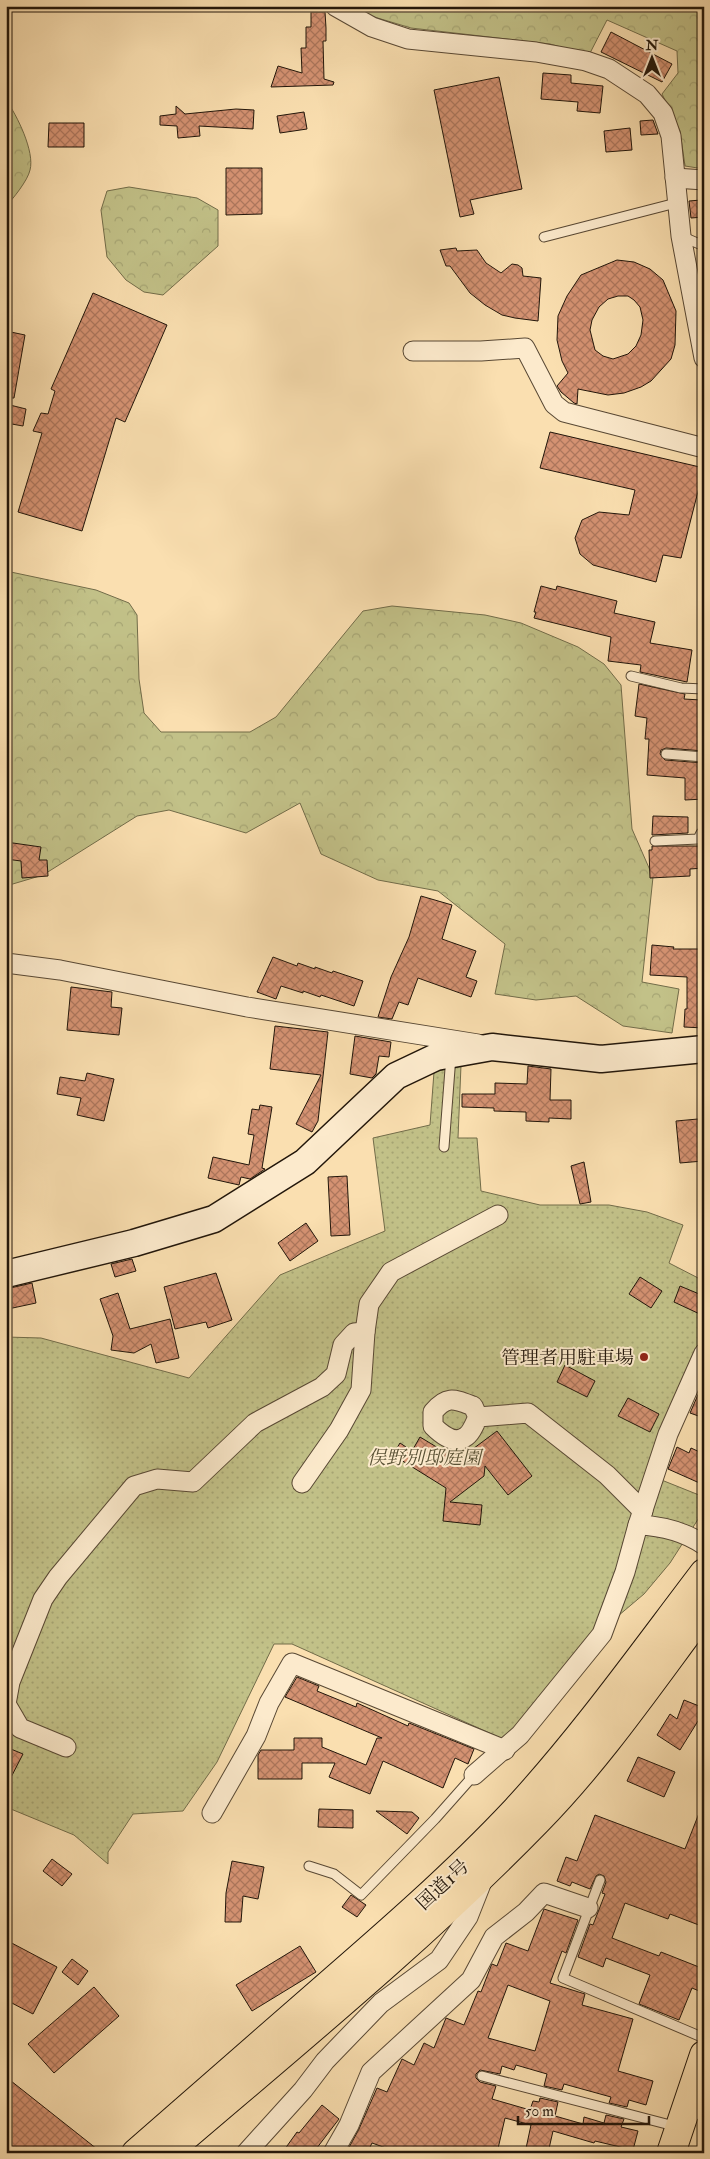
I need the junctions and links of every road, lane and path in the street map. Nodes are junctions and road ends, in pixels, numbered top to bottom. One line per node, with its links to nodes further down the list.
1 (335, 6): 2 (street)
2 (675, 178): 3 (street); 4 (street)
3 (704, 180)
4 (676, 202): 5 (street); 6 (lane)
5 (681, 236): 7 (lane); 9 (street)
6 (544, 237)
7 (704, 246)
8 (413, 351): 10 (street)
9 (704, 358)
10 (704, 448)
11 (631, 676): 12 (lane)
12 (704, 688)
13 (666, 754): 14 (lane)
14 (704, 758)
15 (704, 833): 16 (lane)
16 (655, 841)
17 (6, 963): 18 (street)
18 (492, 1047): 19 (street); 20 (street)
19 (704, 1049)
20 (451, 1053): 21 (lane); 23 (street)
21 (444, 1147)
22 (498, 1215): 24 (street)
23 (6, 1274)
24 (365, 1332): 27 (street); 32 (street)
25 (704, 1354): 28 (street)
26 (478, 1417): 28 (street)
27 (302, 1483)
28 (640, 1518): 29 (street); 33 (street)
29 (700, 1543)
30 (704, 1573): 46 (main road, 国道1号)
31 (704, 1611): 37 (main road, 国道1号)
32 (66, 1747)
33 (505, 1750): 34 (street); 35 (street)
34 (474, 1775): 36 (lane)
35 (212, 1812)
36 (308, 1866)
37 (486, 1871): 40 (main road, 国道1号); 41 (street)
38 (600, 1880): 39 (lane)
39 (588, 1908): 42 (lane); 49 (street)
40 (409, 1944): 41 (street); 47 (main road, 国道1号)
41 (438, 1960): 48 (street)
42 (704, 2038)
43 (704, 2055): 45 (main road)
44 (482, 2076): 45 (lane)
45 (689, 2117): 50 (main road)
46 (136, 2153)
47 (166, 2153)
48 (246, 2153)
49 (333, 2153)
50 (671, 2153)

